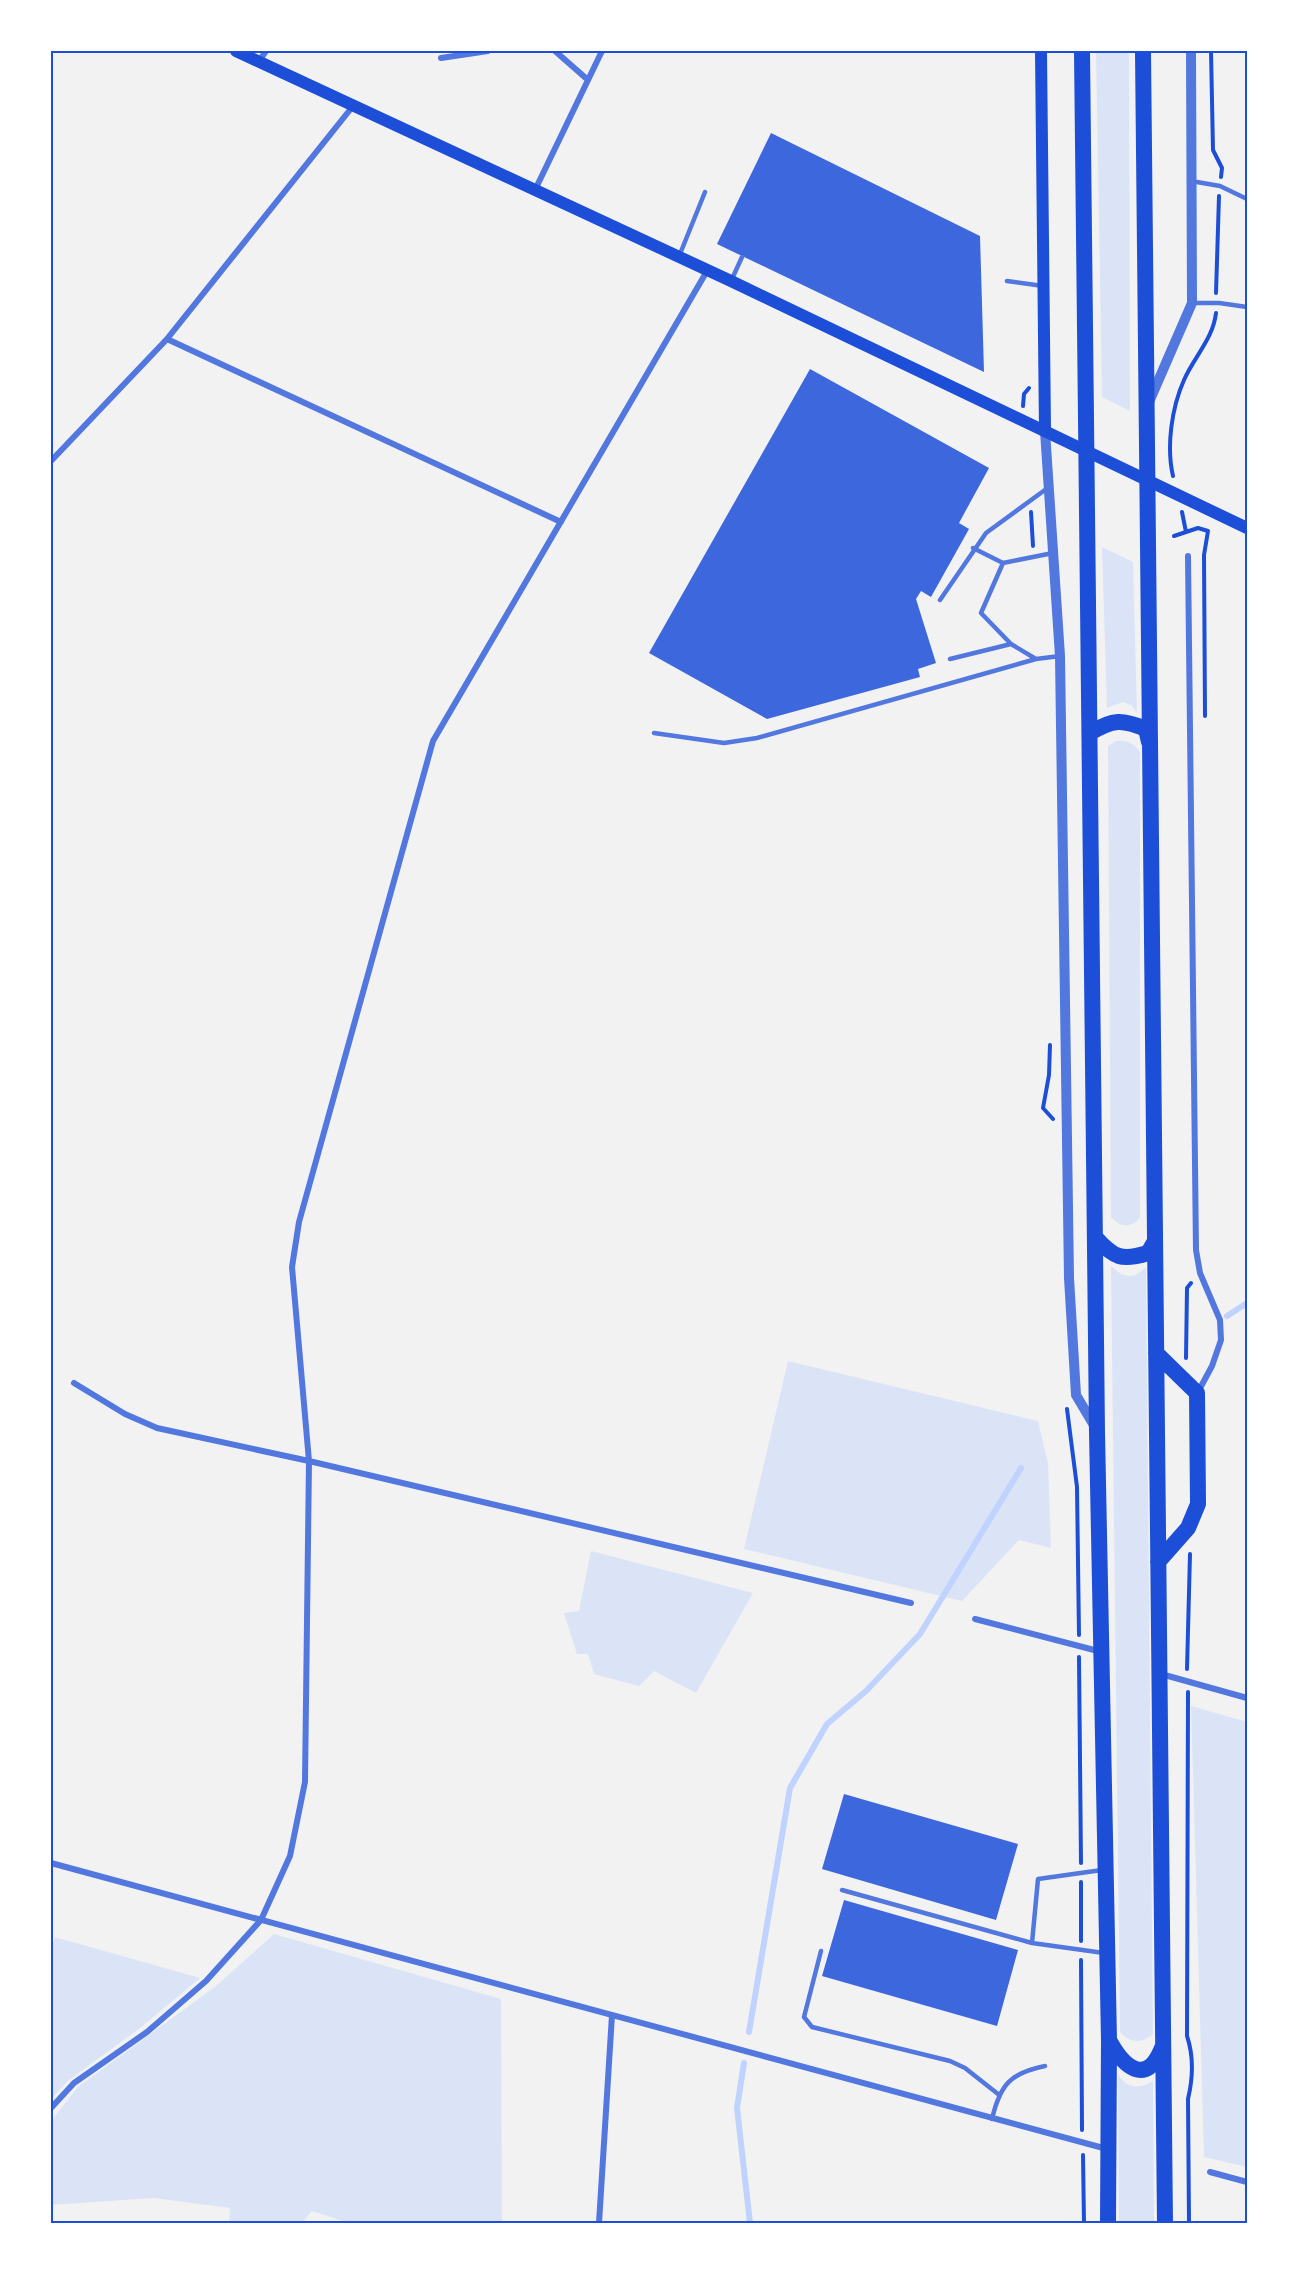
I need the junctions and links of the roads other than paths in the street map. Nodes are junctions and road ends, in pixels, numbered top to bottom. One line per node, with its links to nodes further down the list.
1 (236, 51): 11 (main road)
2 (266, 51): 11 (street)
3 (488, 51): 10 (street)
4 (555, 51): 12 (street)
5 (602, 51): 12 (street)
6 (1041, 51): 23 (main road)
7 (1082, 51): 29 (highway)
8 (1143, 51): 27 (highway)
9 (1191, 51): 14 (street)
10 (441, 58)
11 (258, 61): 13 (main road)
12 (588, 80): 15 (street)
13 (354, 106): 15 (main road); 26 (street)
14 (1191, 181): 17 (lane); 24 (street)
15 (535, 190): 18 (main road)
16 (705, 192): 18 (lane)
17 (1247, 199)
18 (679, 257): 20 (main road)
19 (742, 257): 21 (lane)
20 (707, 270): 21 (main road); 33 (street)
21 (731, 281): 28 (main road)
22 (1007, 281): 23 (lane)
23 (1043, 286): 28 (main road)
24 (1192, 303): 25 (lane); 27 (street)
25 (1247, 307)
26 (167, 339): 30 (street); 33 (street)
27 (1147, 408): 31 (highway)
28 (1045, 431): 29 (main road); 32 (street)
29 (1086, 451): 31 (main road); 45 (highway)
30 (51, 461)
31 (1147, 480): 34 (main road); 46 (highway)
32 (1049, 487): 35 (lane); 36 (street)
33 (561, 522): 53 (street)
34 (1247, 528)
35 (973, 548): 38 (lane); 39 (lane)
36 (1053, 553): 38 (lane); 41 (street)
37 (1188, 556): 51 (street)
38 (1003, 563): 40 (lane)
39 (940, 600)
40 (1011, 644): 42 (lane); 43 (lane)
41 (1060, 656): 43 (lane); 52 (street)
42 (950, 659)
43 (1036, 659): 44 (lane)
44 (654, 733)
45 (1090, 733): 46 (highway); 47 (highway)
46 (1150, 745): 48 (highway)
47 (1096, 1238): 48 (highway); 52 (highway)
48 (1155, 1241): 49 (highway)
49 (1156, 1353): 51 (highway); 54 (highway)
50 (74, 1383): 53 (street)
51 (1197, 1393): 54 (highway)
52 (1097, 1432): 57 (highway)
53 (309, 1461): 55 (street); 63 (street)
54 (1158, 1562): 58 (highway)
55 (911, 1604)
56 (975, 1619): 57 (street)
57 (1102, 1652): 61 (highway)
58 (1159, 1673): 59 (street); 69 (highway)
59 (1247, 1698)
60 (51, 1863): 63 (street)
61 (1104, 1870): 64 (lane); 66 (highway)
62 (842, 1890): 64 (lane)
63 (261, 1920): 67 (street); 72 (street)
64 (1032, 1943): 66 (lane)
65 (821, 1951): 71 (lane)
66 (1106, 1953): 68 (highway)
67 (612, 2015): 73 (street); 77 (street)
68 (1109, 2040): 69 (highway); 74 (highway)
69 (1163, 2045): 79 (highway)
70 (1045, 2066): 71 (lane)
71 (998, 2094): 73 (lane)
72 (51, 2108)
73 (992, 2119): 74 (street)
74 (1108, 2149): 78 (highway)
75 (1210, 2172): 76 (street)
76 (1247, 2182)
77 (599, 2223)
78 (1108, 2223)
79 (1165, 2223)

